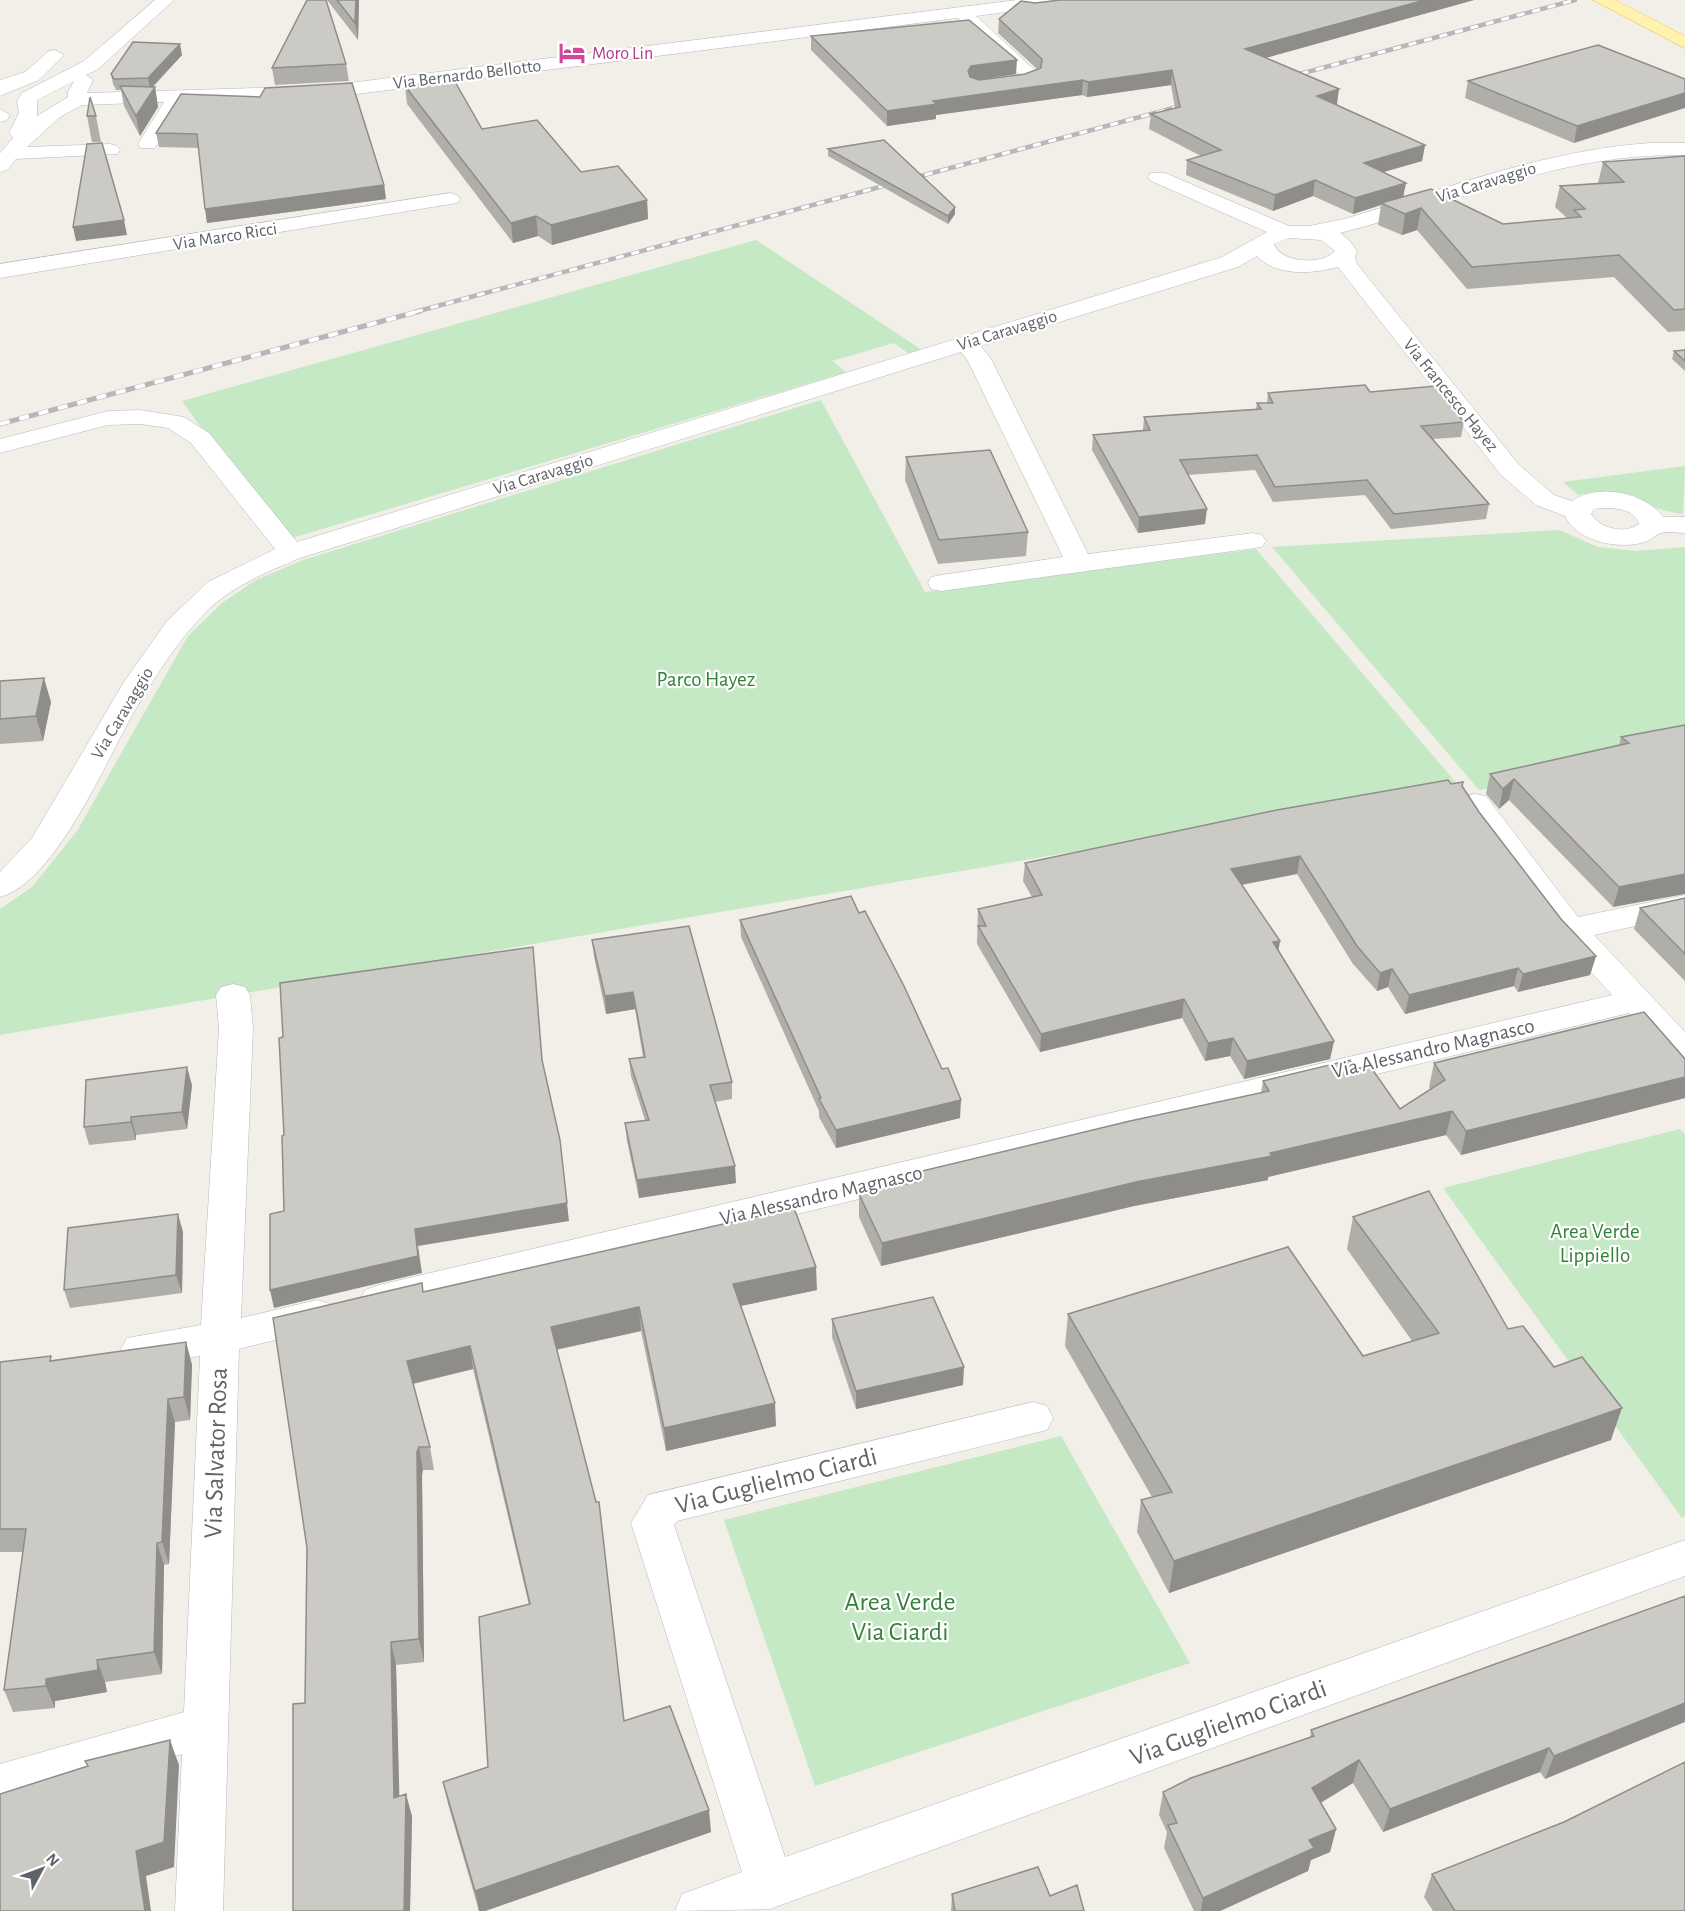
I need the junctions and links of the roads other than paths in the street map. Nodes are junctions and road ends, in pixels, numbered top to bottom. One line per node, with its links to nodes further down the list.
1 (165, 0): 7 (street)
2 (1059, 0): 4 (street, Via Bernardo Bellotto)
3 (1602, 0): 5 (main road)
4 (962, 12): 8 (street); 10 (street, Via Bernardo Bellotto)
5 (1685, 43)
6 (55, 55): 9 (street)
7 (91, 65): 11 (street); 12 (street)
8 (978, 87)
9 (0, 90)
10 (177, 97): 12 (street, Via Bernardo Bellotto); 15 (street)
11 (32, 98): 12 (street, Via Bernardo Bellotto); 14 (street)
12 (74, 99): 14 (street)
13 (1677, 130): 19 (street, Via Caravaggio)
14 (22, 137): 18 (street)
15 (148, 144)
16 (1685, 148): 19 (street, Via Caravaggio)
17 (110, 150): 18 (street)
18 (3, 152)
19 (1552, 162): 22 (street, Via Caravaggio)
20 (1158, 177): 23 (street)
21 (450, 199): 27 (street, Via Marco Ricci)
22 (1351, 224): 24 (street, Via Caravaggio); 25 (street)
23 (1286, 232): 24 (street, Via Caravaggio); 26 (street, Via Caravaggio)
24 (1309, 232): 25 (street, Via Caravaggio)
25 (1340, 248): 26 (street, Via Caravaggio); 30 (street, Via Francesco Hayez)
26 (1270, 252): 28 (street, Via Caravaggio)
27 (0, 271)
28 (966, 343): 34 (street, Via Caravaggio); 35 (street)
29 (0, 446): 34 (street)
30 (1577, 512): 31 (street); 31 (street)
31 (1652, 525): 32 (street)
32 (1685, 525)
33 (1253, 541): 35 (street)
34 (291, 552): 38 (street, Via Caravaggio)
35 (1079, 563): 36 (street)
36 (942, 583)
37 (1475, 803): 40 (street)
38 (0, 888)
39 (1685, 905): 40 (street)
40 (1570, 928): 42 (street)
41 (233, 995): 44 (street, Via Salvator Rosa)
42 (1637, 1000): 43 (street); 44 (street, Via Alessandro Magnasco)
43 (1685, 1053)
44 (219, 1338): 45 (street, Via Alessandro Magnasco); 48 (street, Via Salvator Rosa)
45 (113, 1353)
46 (1033, 1418): 50 (street, Via Guglielmo Ciardi)
47 (1685, 1558): 50 (street, Via Guglielmo Ciardi)
48 (206, 1726): 49 (street); 51 (street, Via Salvator Rosa)
49 (0, 1786)
50 (770, 1886): 52 (street, Via Guglielmo Ciardi)
51 (199, 1911)
52 (699, 1911)

